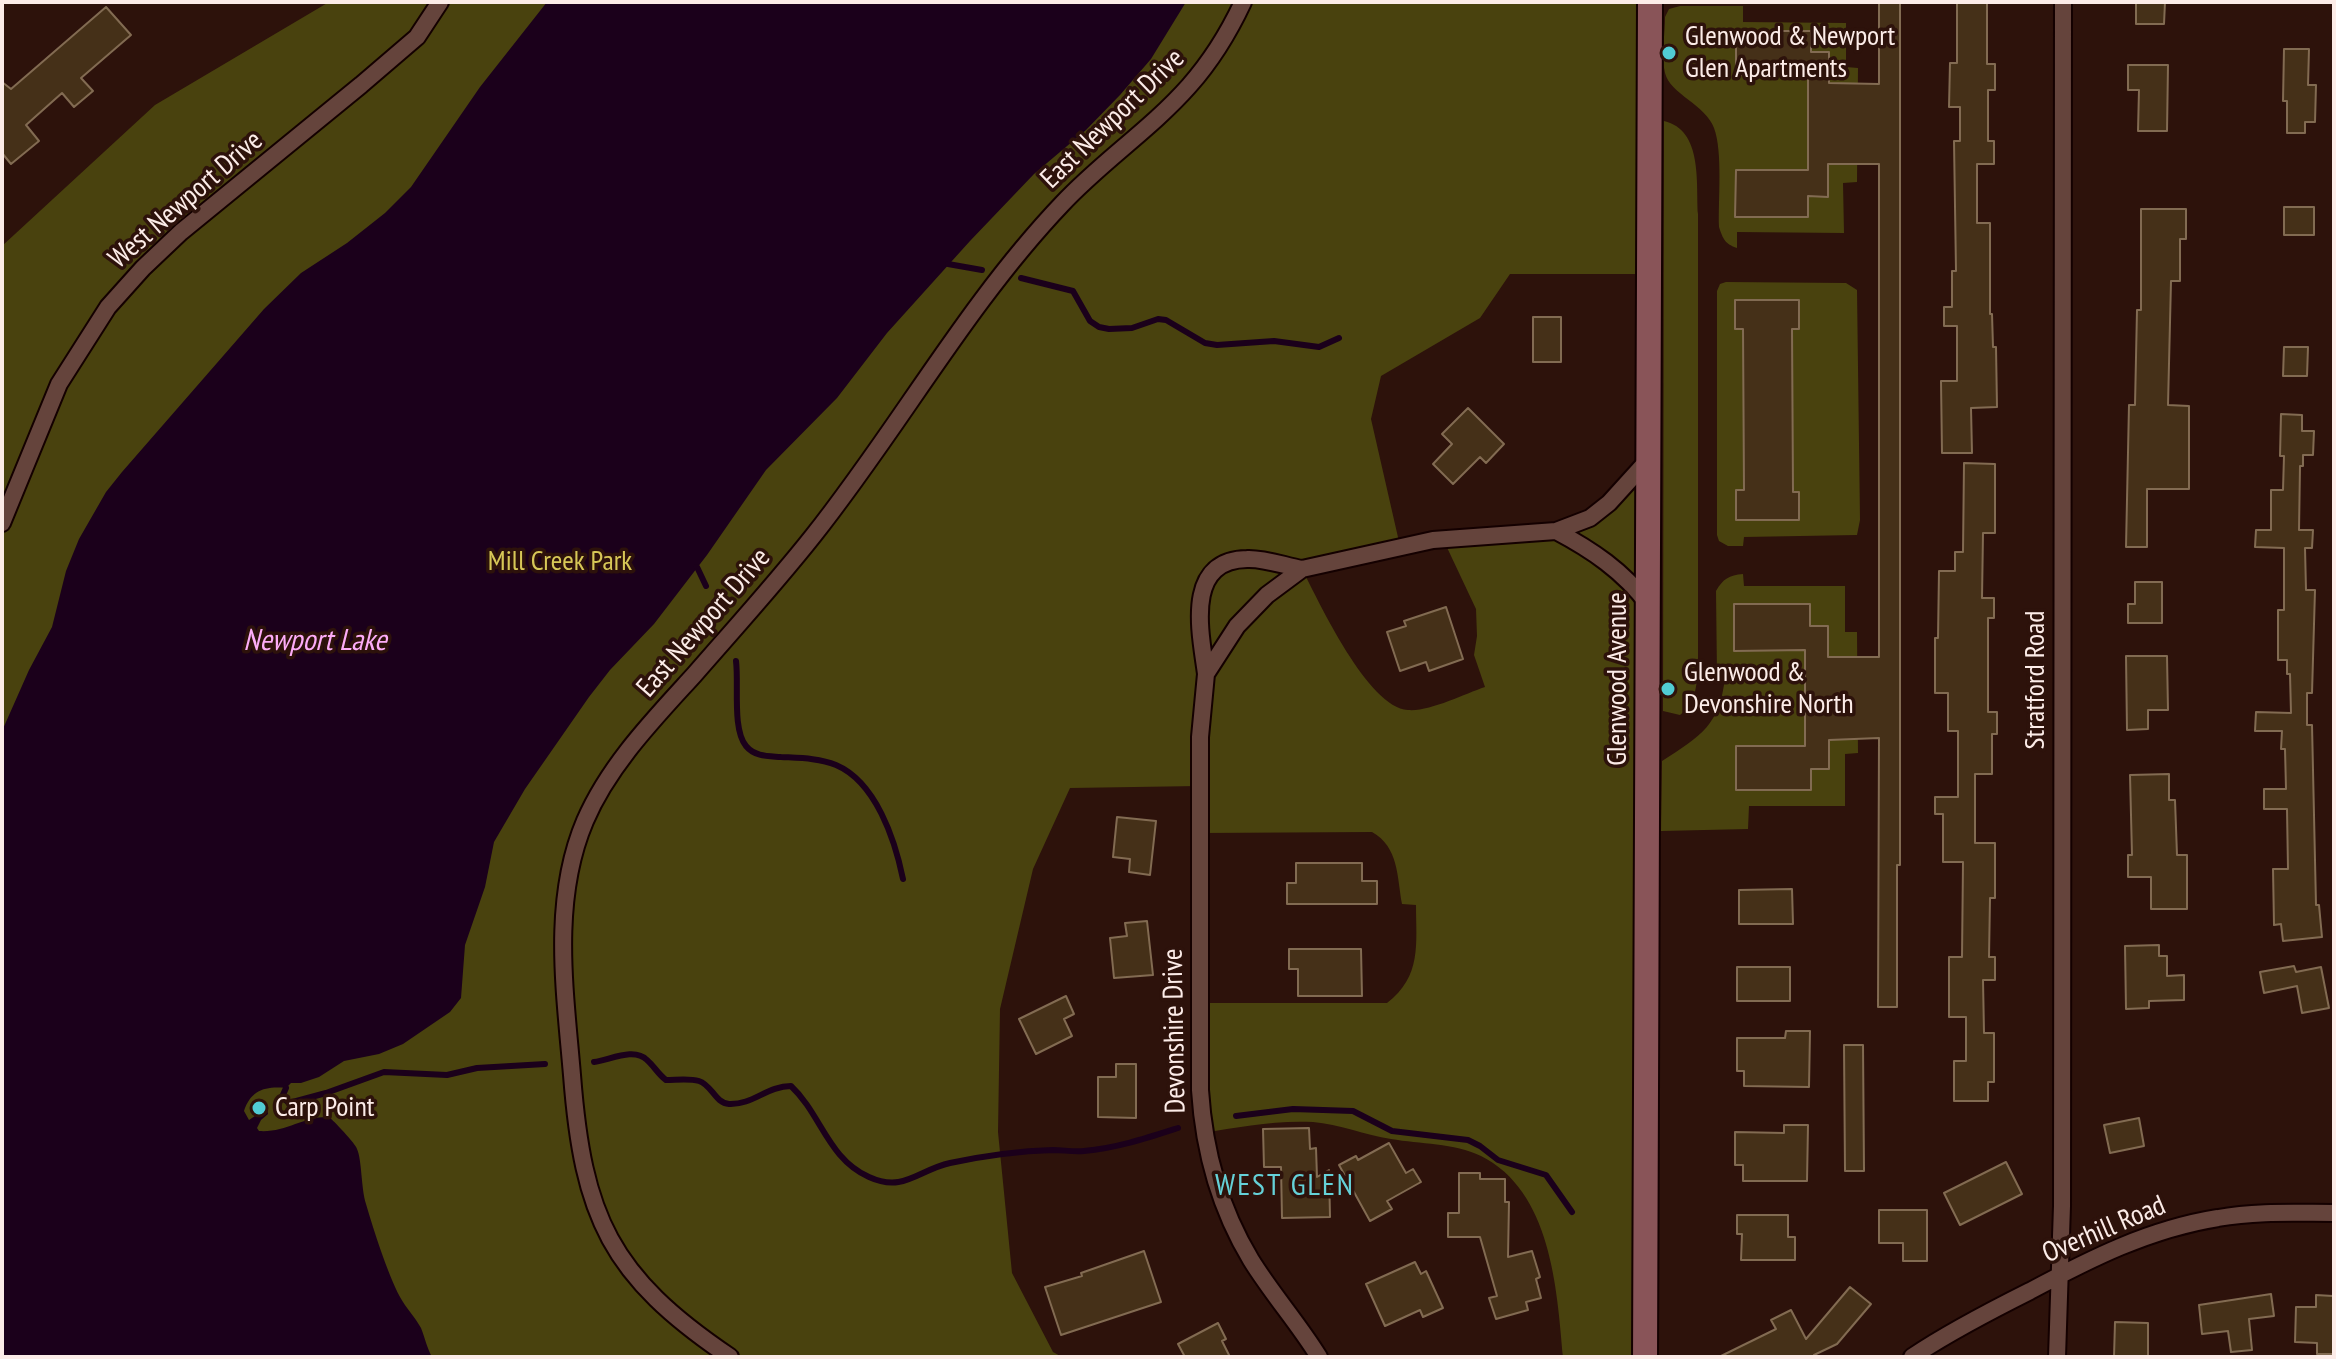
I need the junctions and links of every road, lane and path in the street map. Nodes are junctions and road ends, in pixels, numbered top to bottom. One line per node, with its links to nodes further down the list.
1 (440, 2): 6 (street, West Newport Drive)
2 (1243, 2): 13 (street, East Newport Drive)
3 (1650, 2): 5 (street, Glenwood Avenue)
4 (2063, 2): 12 (street, Stratford Road)
5 (1648, 459): 7 (street, Devonshire Drive); 9 (street, Glenwood Avenue)
6 (2, 523)
7 (1556, 531): 8 (street, Devonshire Drive); 9 (street)
8 (1302, 569): 10 (street, Devonshire Drive); 10 (street, Devonshire Drive)
9 (1648, 604): 15 (street, Glenwood Avenue)
10 (1206, 674): 14 (street, Devonshire Drive)
11 (2334, 1213): 12 (street, Overhill Road)
12 (2059, 1275): 16 (street, Overhill Road); 17 (street, Stratford Road)
13 (730, 1357)
14 (1319, 1357)
15 (1645, 1357)
16 (1912, 1357)
17 (2057, 1357)

